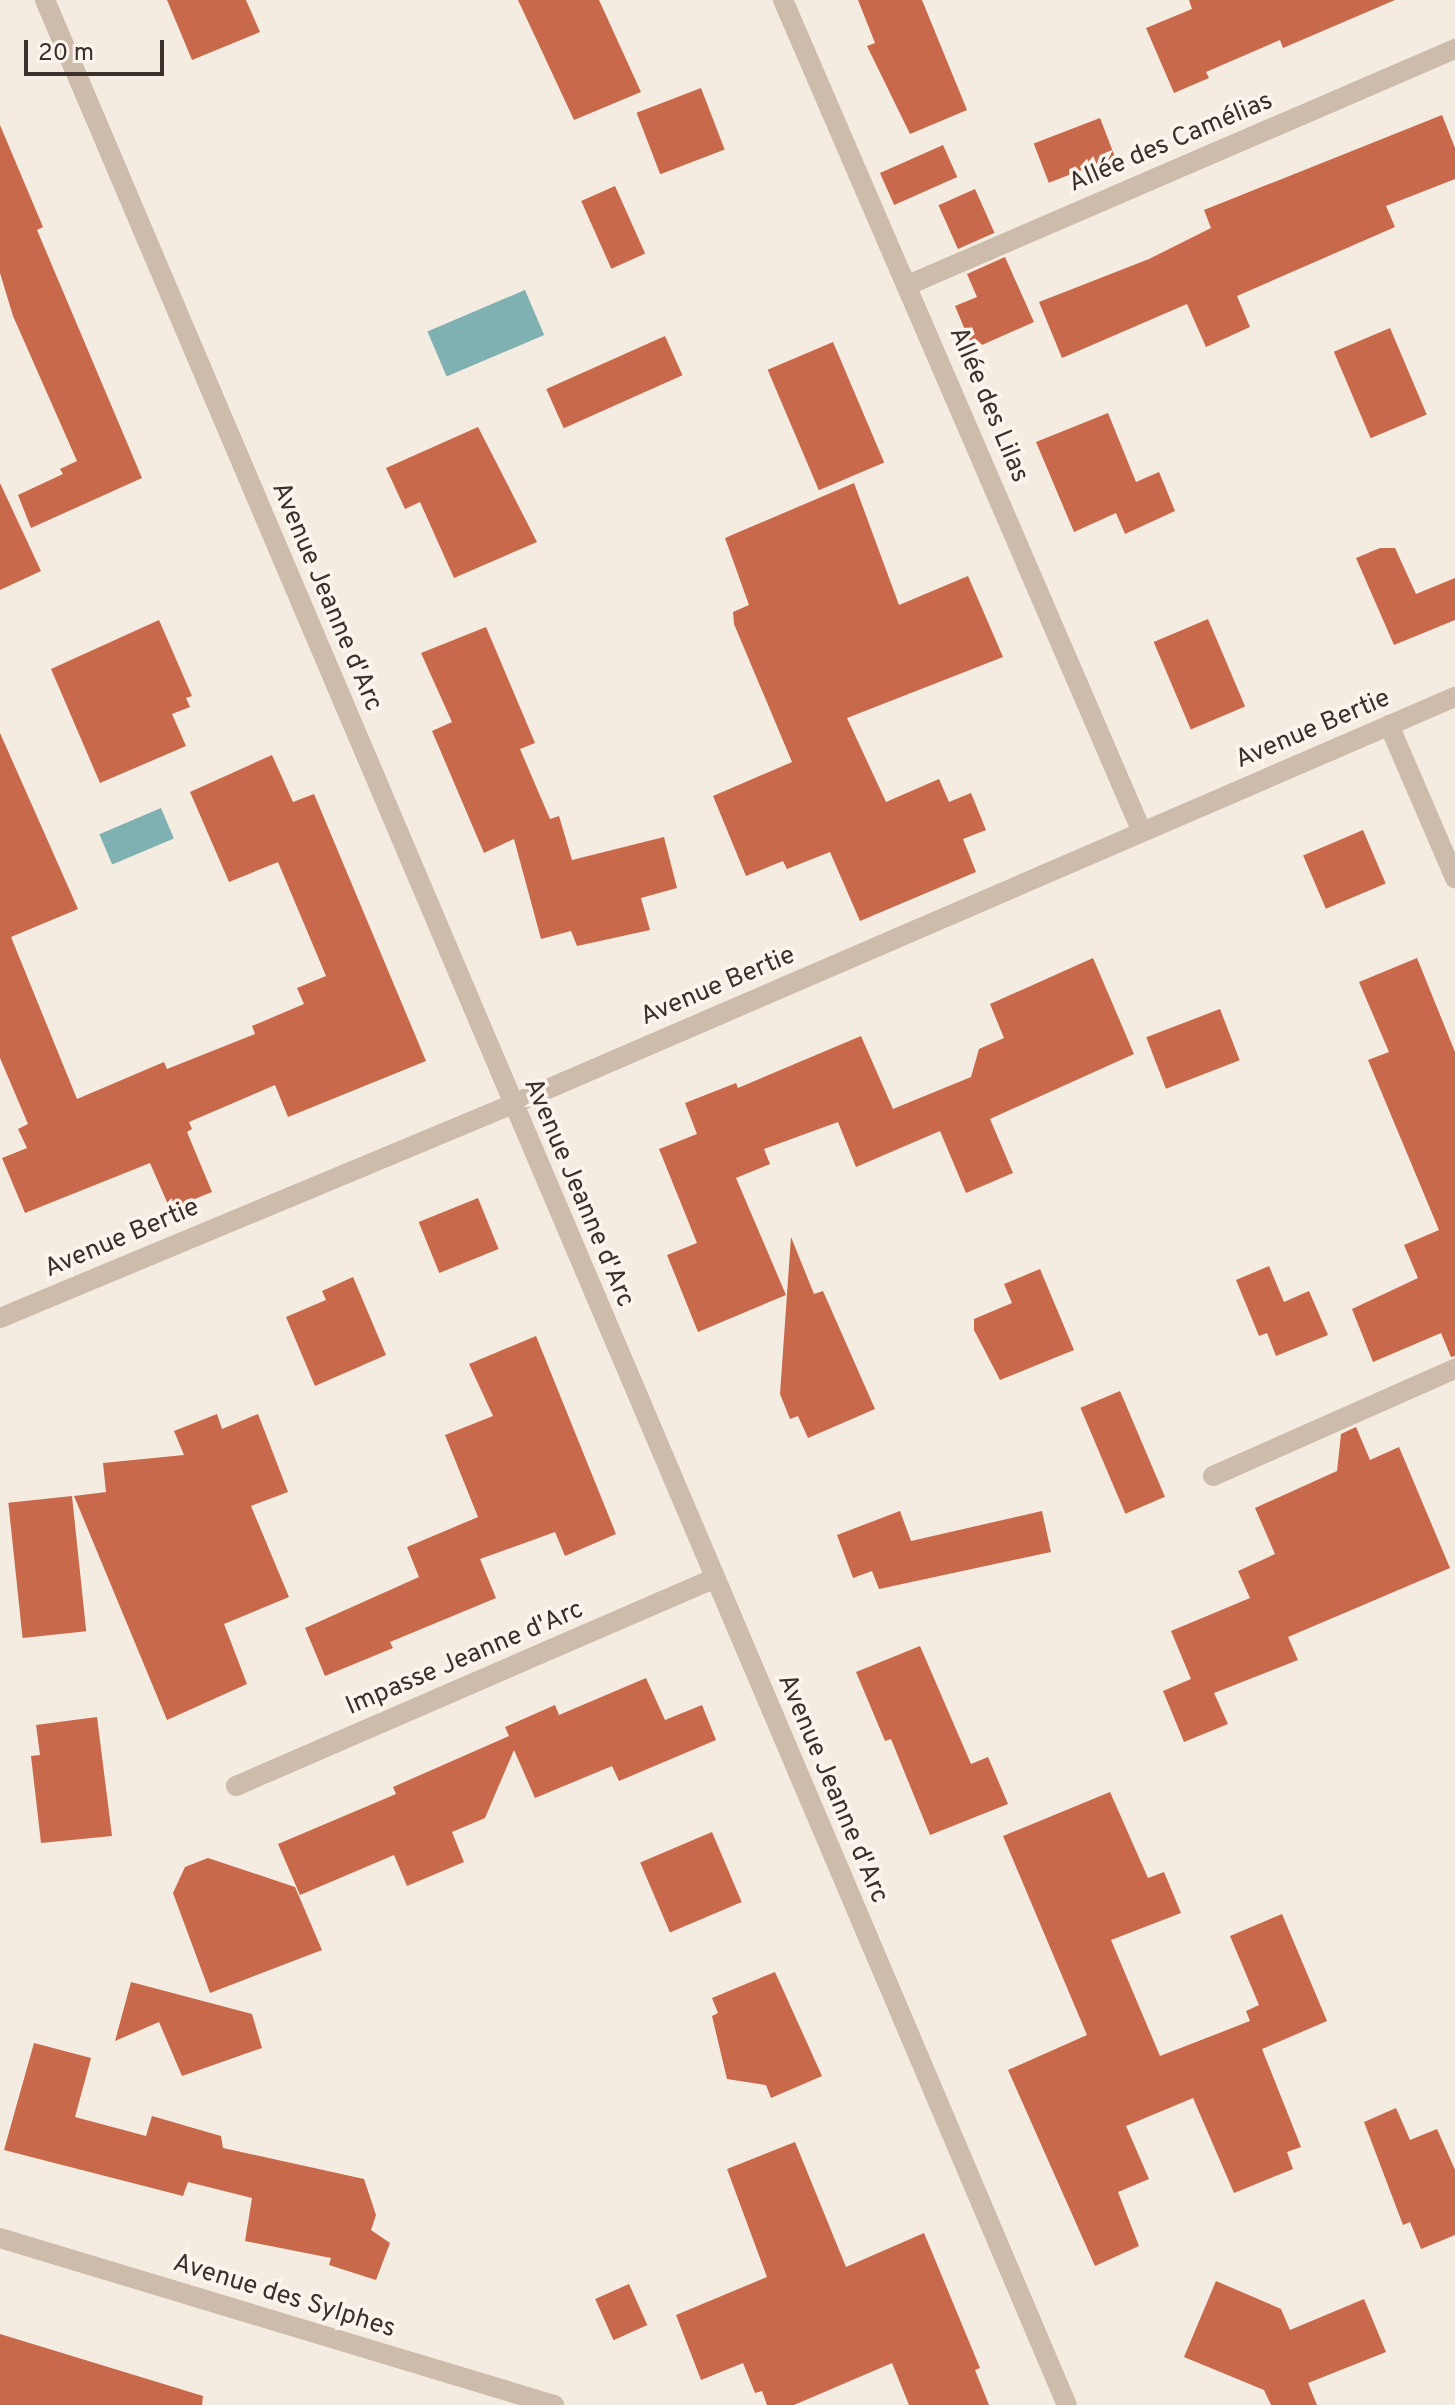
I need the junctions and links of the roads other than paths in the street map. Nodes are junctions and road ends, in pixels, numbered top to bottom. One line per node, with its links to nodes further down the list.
1 (45, 0): 9 (street, Avenue Jeanne d'Arc)
2 (783, 0): 4 (street, Allée des Lilas)
3 (1455, 49): 4 (street, Allée des Camélias)
4 (908, 285): 7 (street, Allée des Lilas)
5 (1455, 697): 6 (street, Avenue Bertie)
6 (1389, 725): 7 (street, Avenue Bertie); 8 (street)
7 (1142, 832): 9 (street, Avenue Bertie)
8 (1455, 878)
9 (513, 1104): 10 (street, Avenue Bertie); 13 (street, Avenue Jeanne d'Arc)
10 (0, 1318)
11 (1455, 1369): 12 (street)
12 (1213, 1476)
13 (713, 1579): 14 (street, Impasse Jeanne d'Arc); 17 (street, Avenue Jeanne d'Arc)
14 (236, 1786)
15 (0, 2238): 16 (street, Avenue des Sylphes)
16 (554, 2405)
17 (1067, 2405)

